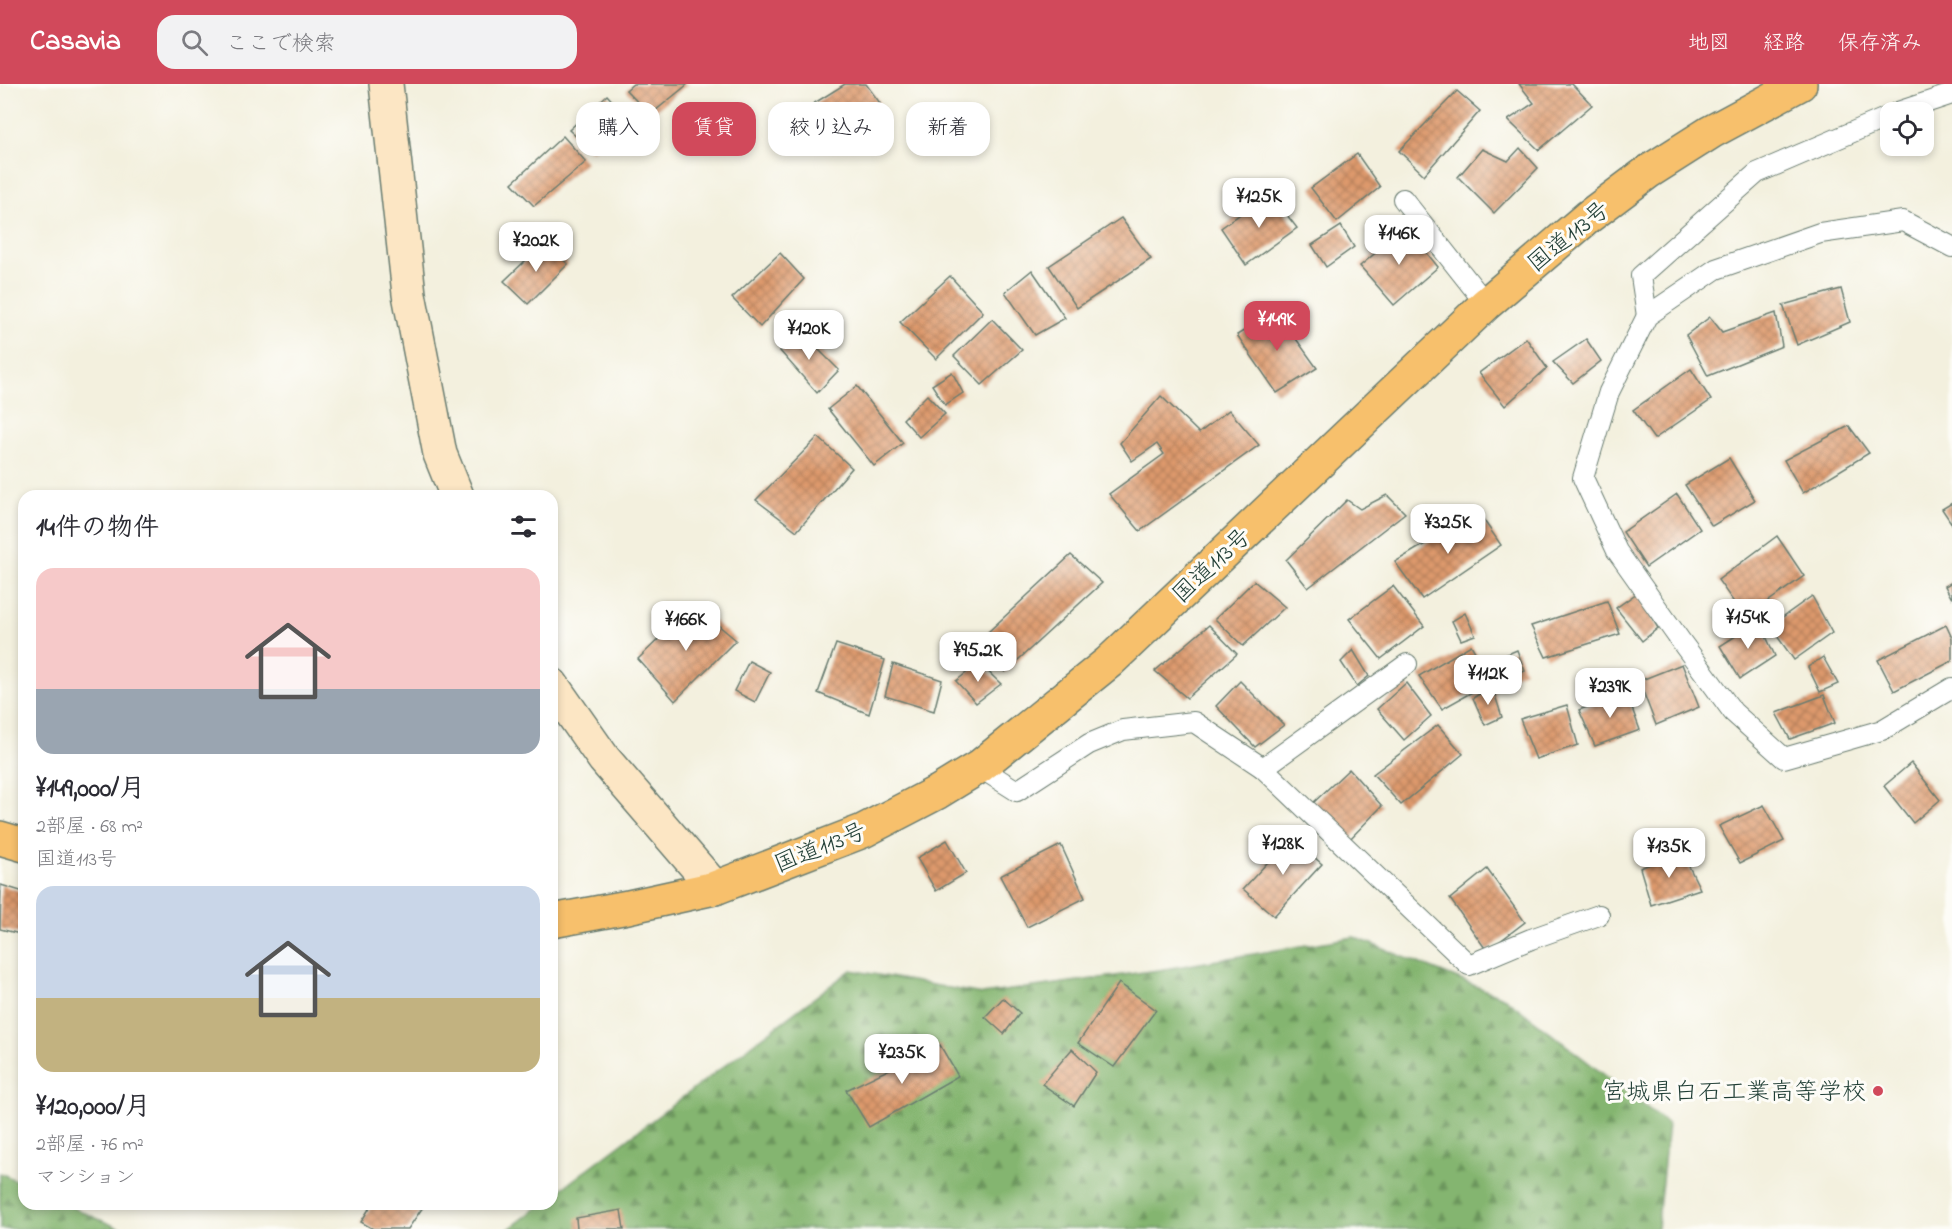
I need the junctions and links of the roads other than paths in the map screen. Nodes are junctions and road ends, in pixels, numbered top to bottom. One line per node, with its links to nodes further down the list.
1 (386, 84): 10 (street)
2 (1800, 84): 8 (highway, 国道113号)
3 (1952, 94): 4 (lane)
4 (1928, 102)
5 (1880, 120): 9 (lane)
6 (1403, 199): 8 (lane)
7 (1952, 247): 9 (lane)
8 (1486, 304): 14 (highway, 国道113号)
9 (1647, 316): 12 (lane)
10 (455, 490)
11 (1407, 664): 15 (lane)
12 (1952, 687)
13 (558, 694): 18 (street)
14 (979, 767): 15 (lane); 18 (highway, 国道113号)
15 (1263, 768): 19 (lane)
16 (0, 838): 17 (highway)
17 (18, 843)
18 (715, 888): 20 (highway, 国道113号)
19 (1599, 915)
20 (558, 920)

